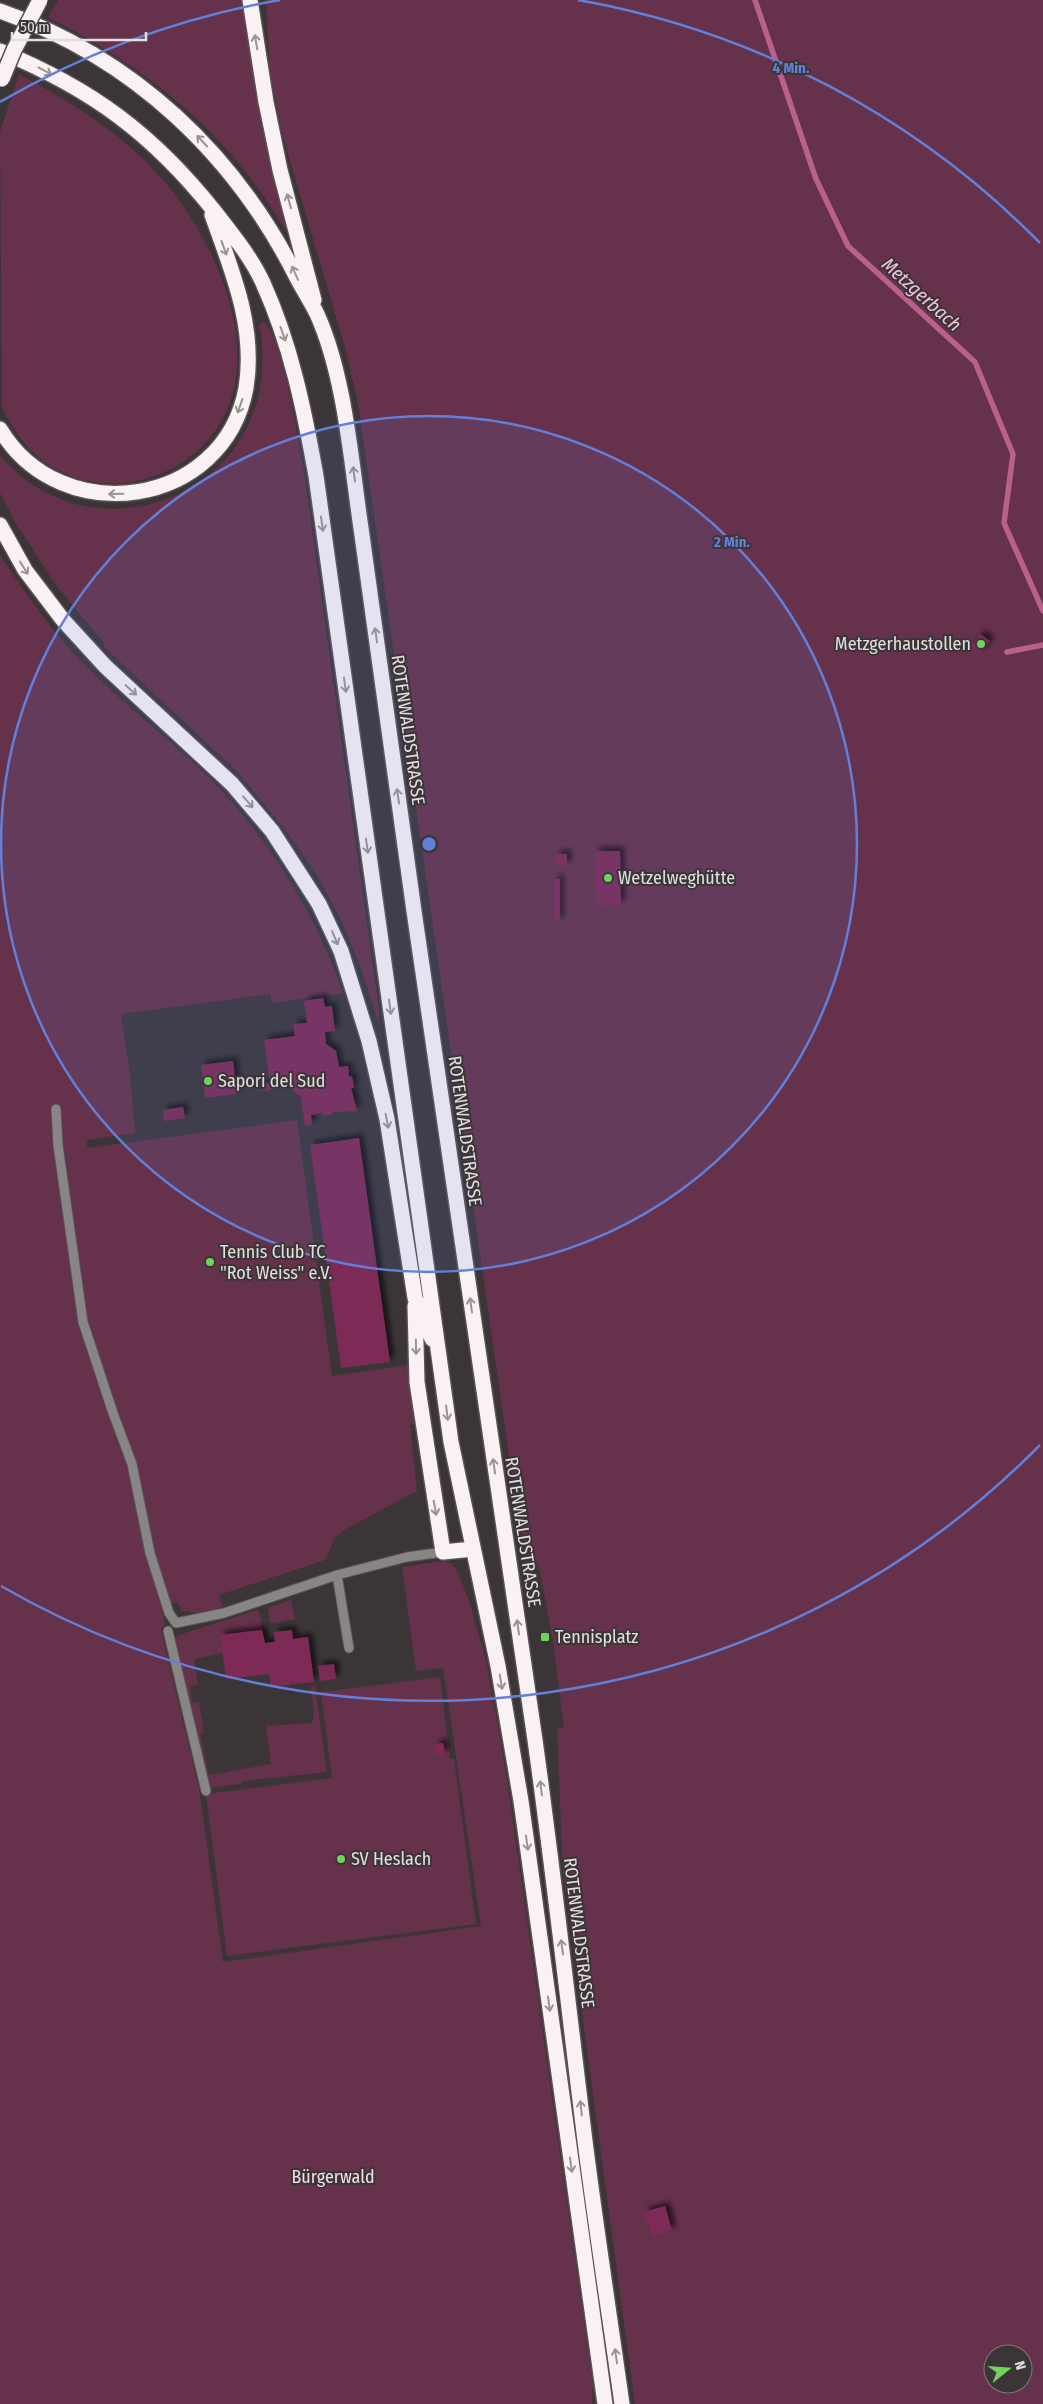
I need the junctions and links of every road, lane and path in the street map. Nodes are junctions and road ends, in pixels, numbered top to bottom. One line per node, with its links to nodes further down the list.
1 (40, 0): 5 (highway, bridge)
2 (250, 0): 7 (highway, one-way to 2)
3 (0, 11): 7 (highway, ROTENWALDSTRASSE, one-way to 3)
4 (0, 51): 6 (highway, one-way to 6)
5 (1, 81)
6 (207, 202): 8 (highway, one-way to 8); 12 (highway, one-way to 12)
7 (318, 316): 20 (highway, ROTENWALDSTRASSE, one-way to 7)
8 (0, 429)
9 (0, 526): 11 (highway, one-way to 11)
10 (56, 1109): 15 (lane)
11 (415, 1298): 12 (highway); 14 (highway, one-way to 14)
12 (440, 1358): 13 (highway, one-way to 13)
13 (474, 1549): 14 (highway); 19 (highway, one-way to 19)
14 (442, 1552): 15 (lane)
15 (337, 1575): 17 (lane)
16 (168, 1631): 18 (lane)
17 (348, 1648)
18 (206, 1791)
19 (605, 2404)
20 (622, 2404)

